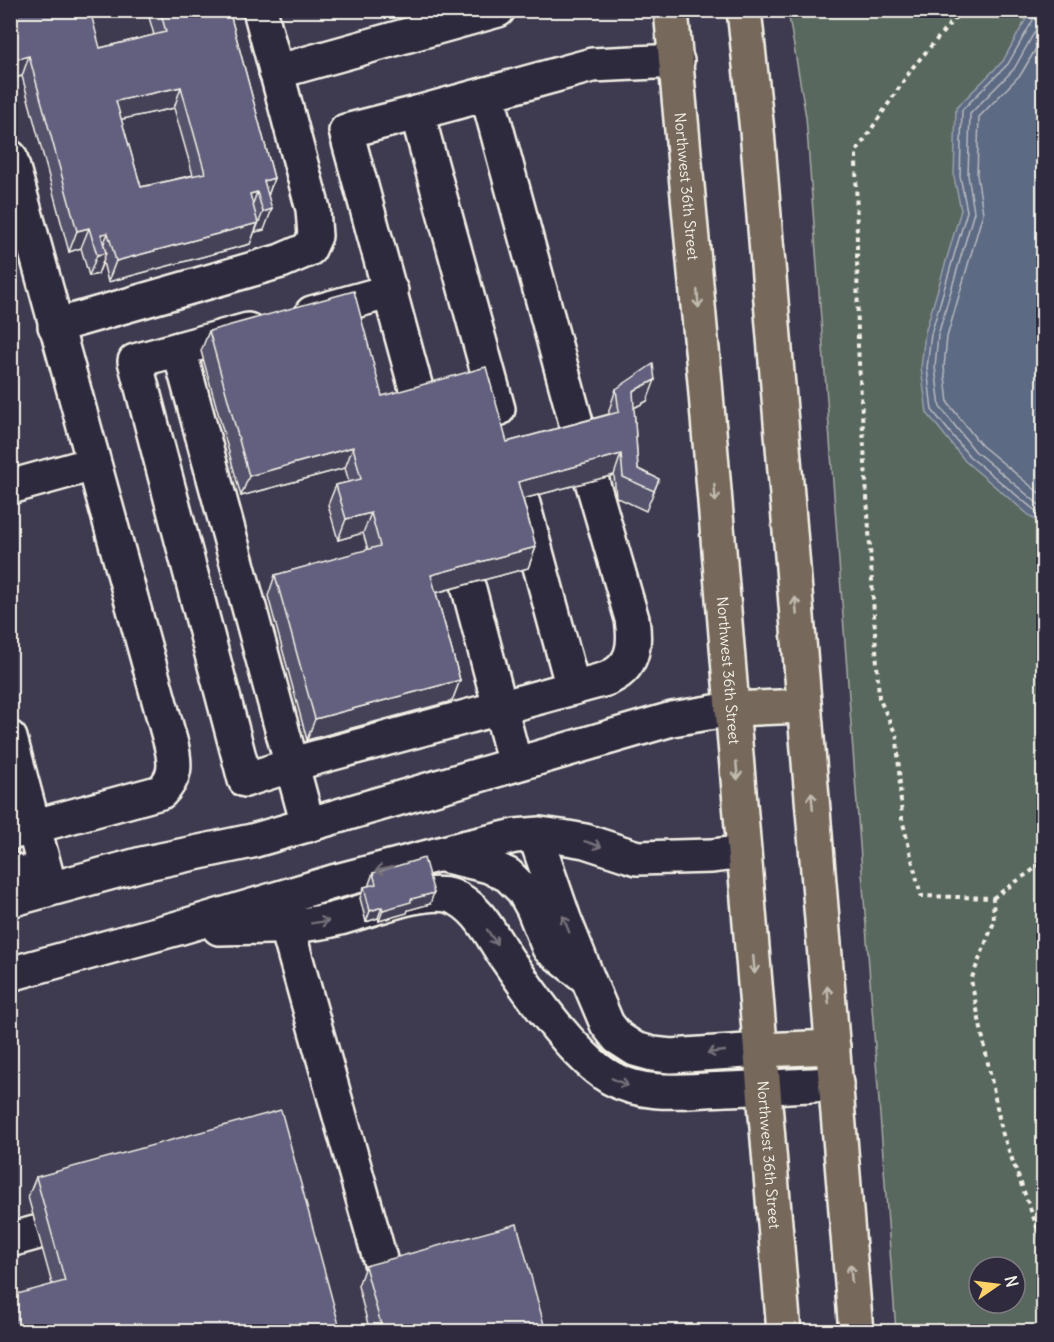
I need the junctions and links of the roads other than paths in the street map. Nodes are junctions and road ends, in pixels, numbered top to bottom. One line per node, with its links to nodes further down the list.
1 (260, 10): 7 (lane)
2 (498, 10): 5 (lane)
3 (671, 10): 6 (main road, Northwest 36th Street)
4 (744, 10): 24 (main road, one-way to 4)
5 (442, 18): 7 (lane)
6 (677, 61): 8 (lane); 25 (main road, Northwest 36th Street, one-way to 25)
7 (276, 72): 12 (lane)
8 (487, 94): 9 (lane); 16 (lane)
9 (417, 113): 11 (lane); 15 (lane)
10 (10, 157): 12 (lane)
11 (391, 291): 13 (lane); 14 (lane)
12 (55, 326): 17 (lane)
13 (179, 349): 28 (lane); 28 (lane)
14 (420, 403)
15 (505, 437)
16 (581, 441)
17 (93, 464): 19 (lane); 30 (lane)
18 (592, 481): 22 (lane)
19 (10, 487)
20 (522, 500): 22 (lane)
21 (469, 589): 23 (lane)
22 (573, 688): 23 (lane)
23 (501, 706): 27 (lane); 28 (lane)
24 (804, 706): 25 (main road); 40 (main road, one-way to 24)
25 (732, 709): 27 (lane); 32 (main road, Northwest 36th Street, one-way to 32)
26 (10, 738): 30 (lane)
27 (515, 764): 29 (lane)
28 (294, 765): 29 (lane)
29 (308, 825): 35 (lane)
30 (23, 830): 35 (lane)
31 (535, 835): 32 (lane, one-way to 32); 33 (lane); 39 (lane, one-way to 31)
32 (744, 852): 41 (main road, Northwest 36th Street, one-way to 41)
33 (440, 855): 37 (lane, one-way to 37); 39 (lane)
34 (10, 870): 35 (lane)
35 (50, 888): 36 (lane)
36 (10, 900)
37 (283, 913): 38 (lane); 43 (lane, one-way to 43); 44 (lane)
38 (10, 974)
39 (588, 979): 41 (lane, one-way to 39)
40 (833, 1047): 41 (main road); 42 (main road)
41 (761, 1050): 43 (main road, Northwest 36th Street)
42 (836, 1084): 43 (lane); 46 (main road, one-way to 42)
43 (764, 1087): 45 (main road, Northwest 36th Street)
44 (385, 1277)
45 (784, 1332)
46 (856, 1332)

